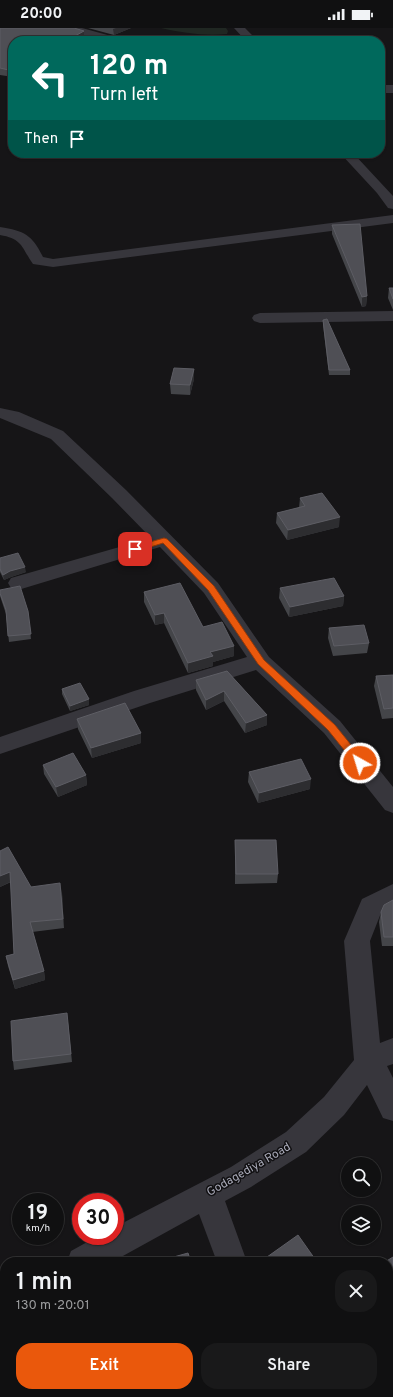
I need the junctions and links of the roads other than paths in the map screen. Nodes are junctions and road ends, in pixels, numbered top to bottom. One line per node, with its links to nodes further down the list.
1 (69, 28): 3 (street)
2 (239, 28): 4 (street)
3 (99, 36)
4 (247, 36)
5 (351, 158): 6 (street)
6 (370, 178): 7 (street); 8 (street)
7 (393, 180)
8 (393, 205)
9 (393, 219): 10 (street)
10 (0, 231)
11 (393, 316): 12 (street)
12 (260, 318)
13 (0, 413): 14 (street)
14 (164, 540): 15 (street); 16 (street)
15 (18, 583)
16 (260, 660): 17 (street); 18 (street)
17 (0, 746)
18 (393, 804)
19 (393, 894): 20 (street)
20 (377, 1059): 21 (street); 22 (street, Godagediya Road)
21 (393, 1108)
22 (207, 1194): 23 (street, Godagediya Road); 24 (street)
23 (91, 1257)
24 (230, 1257)

